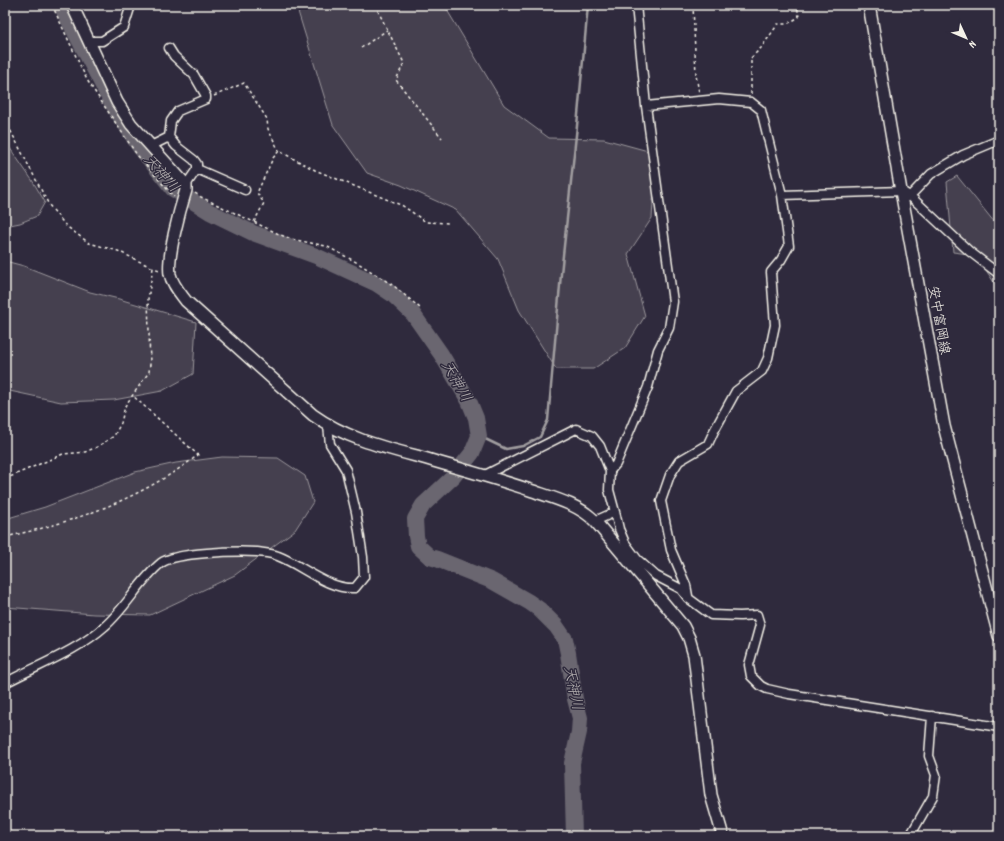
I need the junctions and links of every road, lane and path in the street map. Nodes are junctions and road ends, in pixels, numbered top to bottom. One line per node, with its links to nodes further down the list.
1 (72, 5): 9 (street)
2 (131, 5): 9 (street)
3 (375, 5): 8 (path)
4 (636, 5): 15 (street)
5 (693, 5): 13 (path)
6 (797, 5): 14 (path)
7 (869, 5): 25 (street, 安中富岡線)
8 (388, 30): 11 (path); 18 (path)
9 (88, 41): 20 (street)
10 (169, 48): 12 (street)
11 (361, 48)
12 (206, 99): 17 (street); 21 (path)
13 (701, 100): 14 (street); 15 (street)
14 (751, 102): 26 (street)
15 (646, 106): 35 (street)
16 (5, 120): 29 (path)
17 (169, 137): 20 (street); 22 (street)
18 (442, 138)
19 (999, 140): 25 (street)
20 (150, 146): 23 (street)
21 (280, 151): 27 (path); 28 (path)
22 (197, 169): 23 (street); 24 (street)
23 (186, 188): 27 (path); 31 (street)
24 (244, 190)
25 (905, 193): 26 (street); 30 (street); 42 (street, 安中富岡線)
26 (782, 195): 41 (street)
27 (254, 222): 32 (path)
28 (449, 223)
29 (153, 268): 31 (path); 33 (path)
30 (999, 274)
31 (170, 275): 34 (street)
32 (420, 308)
33 (132, 395): 37 (path); 40 (path)
34 (328, 426): 36 (street); 43 (street)
35 (610, 471): 36 (street); 38 (street)
36 (485, 475): 39 (street)
37 (5, 479)
38 (615, 512): 39 (street); 41 (street)
39 (595, 522): 46 (street)
40 (5, 537)
41 (688, 598): 44 (street)
42 (999, 636)
43 (5, 683)
44 (932, 716): 45 (street); 47 (street)
45 (999, 727)
46 (723, 836)
47 (910, 836)

